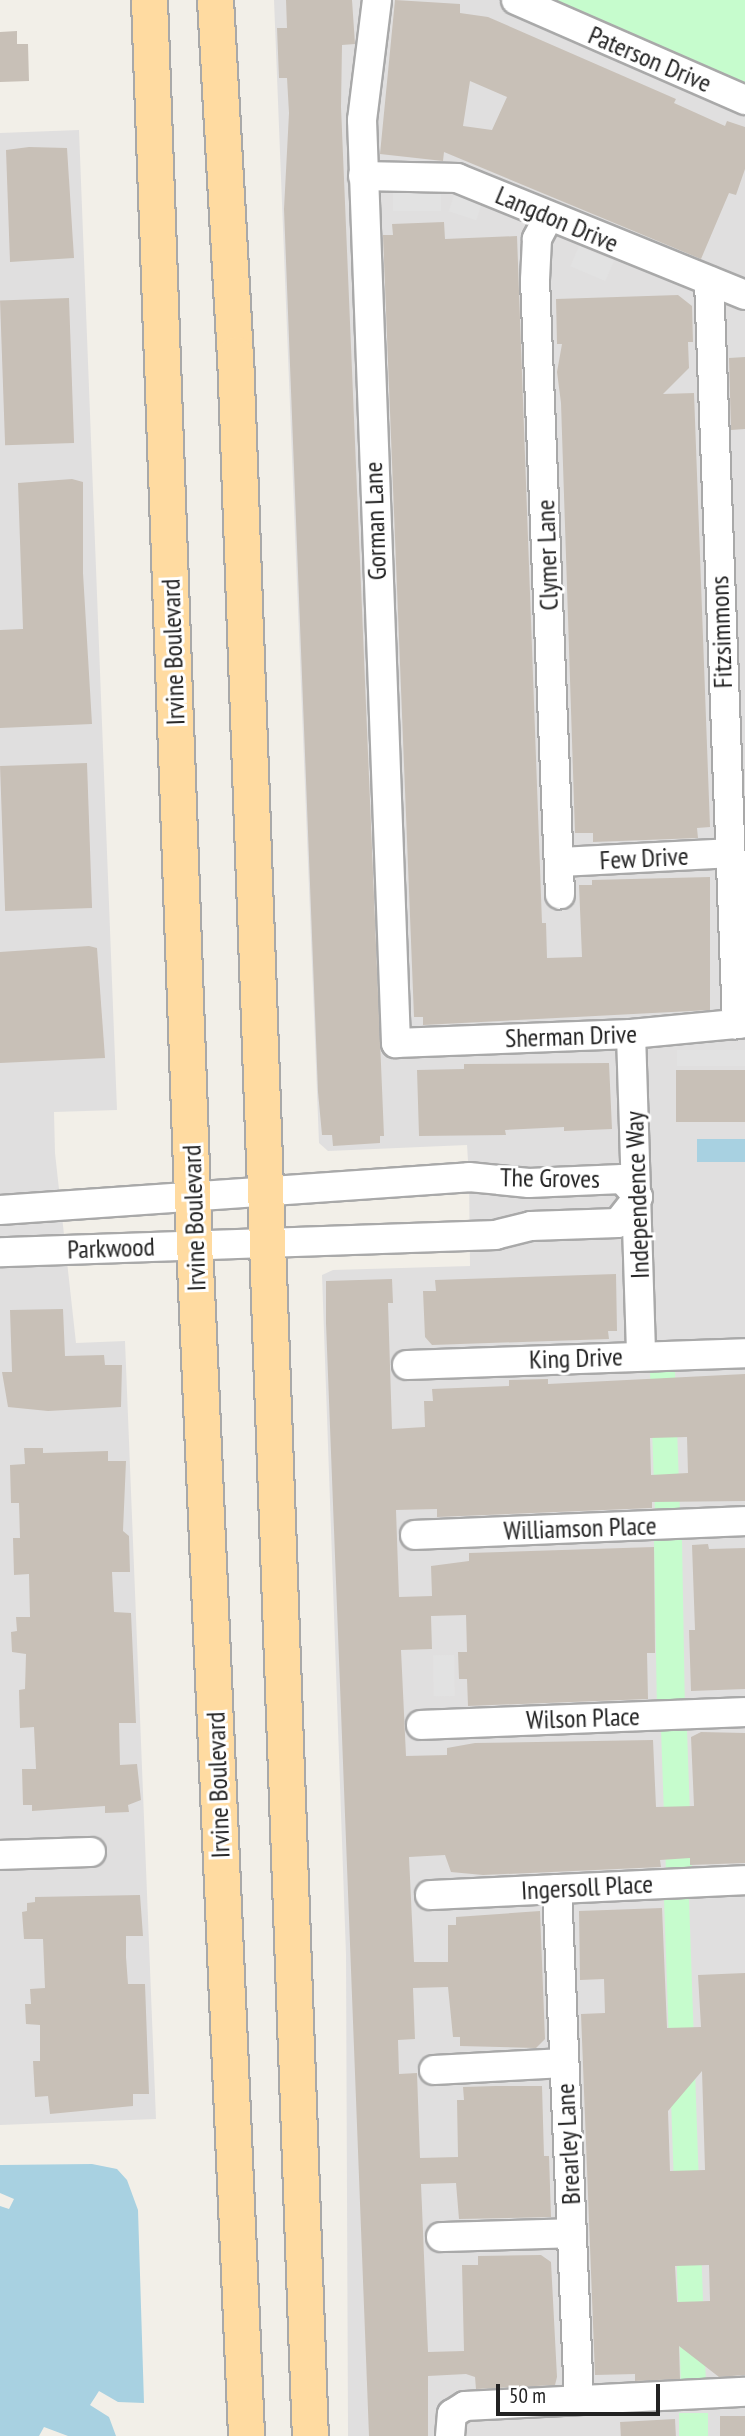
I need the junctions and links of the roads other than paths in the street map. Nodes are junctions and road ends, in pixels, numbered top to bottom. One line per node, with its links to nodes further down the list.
1 (149, 0): 17 (main road, Irvine Boulevard)
2 (215, 0): 16 (main road)
3 (377, 0): 6 (street, Gorman Lane)
4 (516, 0): 5 (street, Paterson Drive)
5 (745, 100)
6 (363, 176): 7 (street, Langdon Drive); 15 (street, Gorman Lane)
7 (548, 218): 8 (street, Langdon Drive); 11 (street, Clymer Lane)
8 (709, 281): 9 (street, Langdon Drive); 10 (street, Fitzsimmons)
9 (745, 295)
10 (729, 853): 11 (street, Few Drive); 13 (street, Fitzsimmons)
11 (560, 862): 12 (street, Clymer Lane)
12 (560, 894)
13 (741, 1024): 14 (street, Sherman Drive)
14 (631, 1034): 15 (street, Sherman Drive); 18 (street, Independence Way)
15 (396, 1043)
16 (262, 1191): 17 (street, The Groves); 18 (street, The Groves); 20 (main road)
17 (192, 1196): 19 (street, Parkwood); 21 (main road, Irvine Boulevard)
18 (638, 1197): 20 (street, The Groves); 24 (street, Independence Way)
19 (0, 1210)
20 (264, 1244): 21 (street, Parkwood); 43 (main road)
21 (195, 1245): 22 (street, Parkwood); 42 (main road, Irvine Boulevard)
22 (0, 1252)
23 (745, 1353): 24 (street, King Drive)
24 (641, 1356): 25 (street, King Drive)
25 (407, 1365)
26 (745, 1521): 27 (street, Williamson Place)
27 (415, 1535)
28 (745, 1712): 29 (street, Wilson Place)
29 (421, 1725)
30 (91, 1852): 31 (street)
31 (0, 1855)
32 (745, 1880): 33 (street, Ingersoll Place)
33 (557, 1889): 34 (street, Ingersoll Place); 35 (street, Brearley Lane)
34 (430, 1895)
35 (564, 2063): 36 (street); 37 (street, Brearley Lane)
36 (434, 2070)
37 (572, 2233): 38 (street); 40 (street, Brearley Lane)
38 (442, 2237)
39 (745, 2392): 40 (street)
40 (579, 2399): 41 (street)
41 (451, 2425)
42 (246, 2436)
43 (310, 2436)

